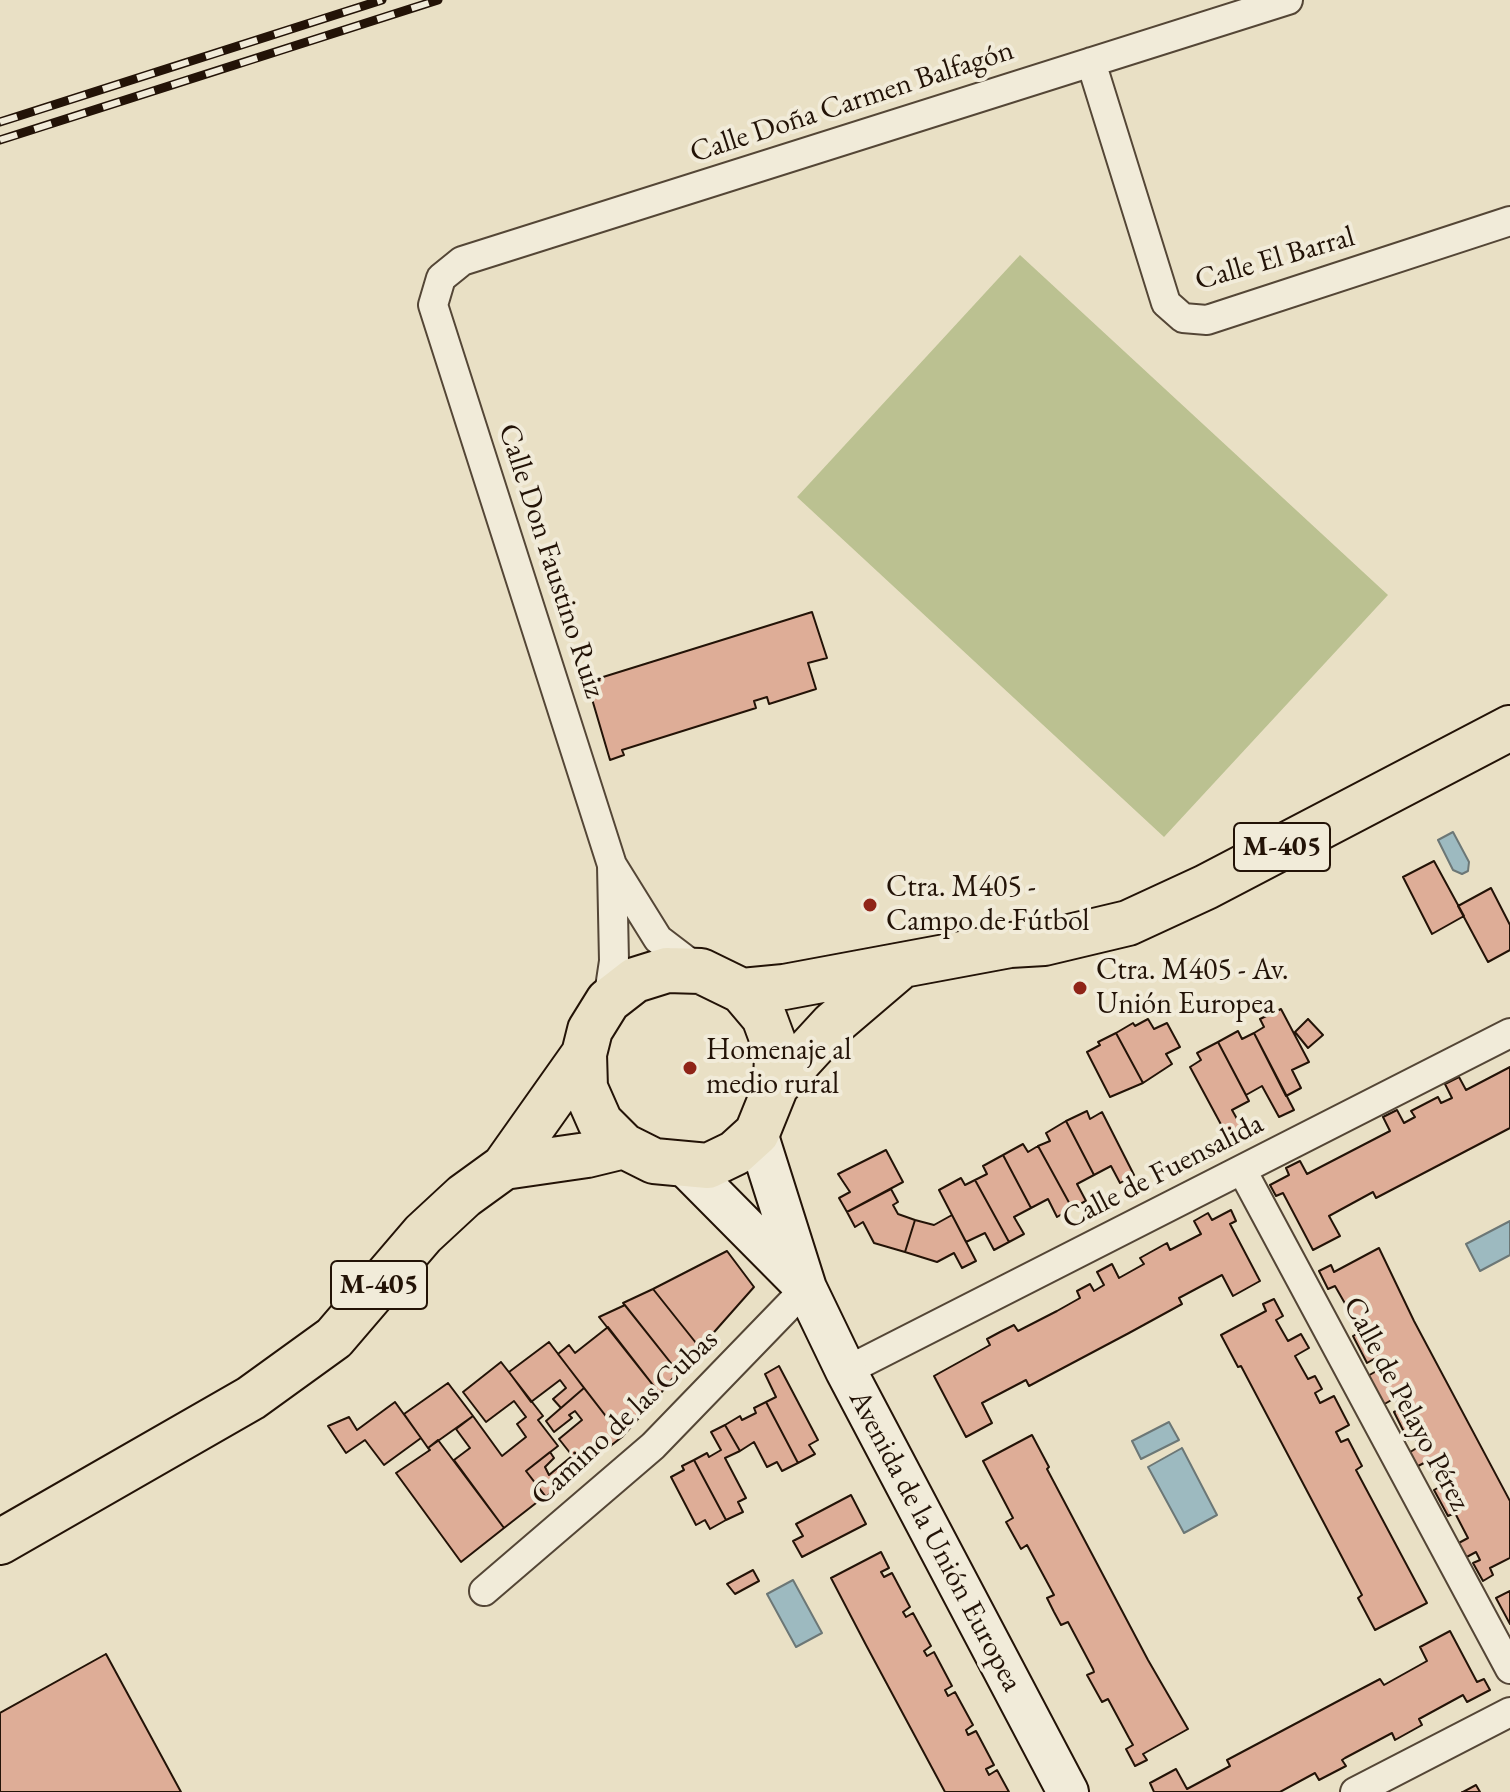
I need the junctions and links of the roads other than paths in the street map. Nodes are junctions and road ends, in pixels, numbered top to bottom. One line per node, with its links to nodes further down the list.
1 (1288, 0): 2 (street, Calle Doña Carmen Balfagón)
2 (1091, 62): 3 (street, Calle El Barral); 4 (street, Calle Doña Carmen Balfagón)
3 (1510, 221)
4 (441, 278): 6 (street, Calle Don Faustino Ruiz)
5 (1510, 728): 7 (main road, M-405)
6 (612, 865): 8 (street, Calle Don Faustino Ruiz); 10 (street, Calle Don Faustino Ruiz)
7 (904, 963): 9 (main road, M-405); 13 (main road, M-405)
8 (701, 971): 9 (main road, M-405); 10 (main road, M-405)
9 (742, 991): 13 (main road, M-405)
10 (608, 1001): 12 (main road, M-405)
11 (1510, 1033): 18 (street, Calle de Fuensalida)
12 (584, 1054): 15 (main road, M-405); 17 (main road, M-405)
13 (776, 1086): 14 (main road, M-405)
14 (757, 1133): 16 (main road, M-405); 19 (street)
15 (624, 1146): 16 (main road, M-405); 17 (main road, M-405)
16 (684, 1165): 19 (street)
17 (504, 1167): 21 (main road, M-405)
18 (1242, 1170): 20 (street, Calle de Fuensalida); 25 (street, Calle de Pelayo Pérez)
19 (806, 1288): 20 (street, Avenida de la Unión Europea); 24 (street, Camino de las Cubas)
20 (846, 1371): 27 (street, Avenida de la Unión Europea)
21 (251, 1398): 22 (main road, M-405); 23 (main road, M-405)
22 (0, 1518)
23 (0, 1542)
24 (484, 1591)
25 (1510, 1669)
26 (1510, 1712): 28 (street)
27 (1068, 1792)
28 (1355, 1792)

